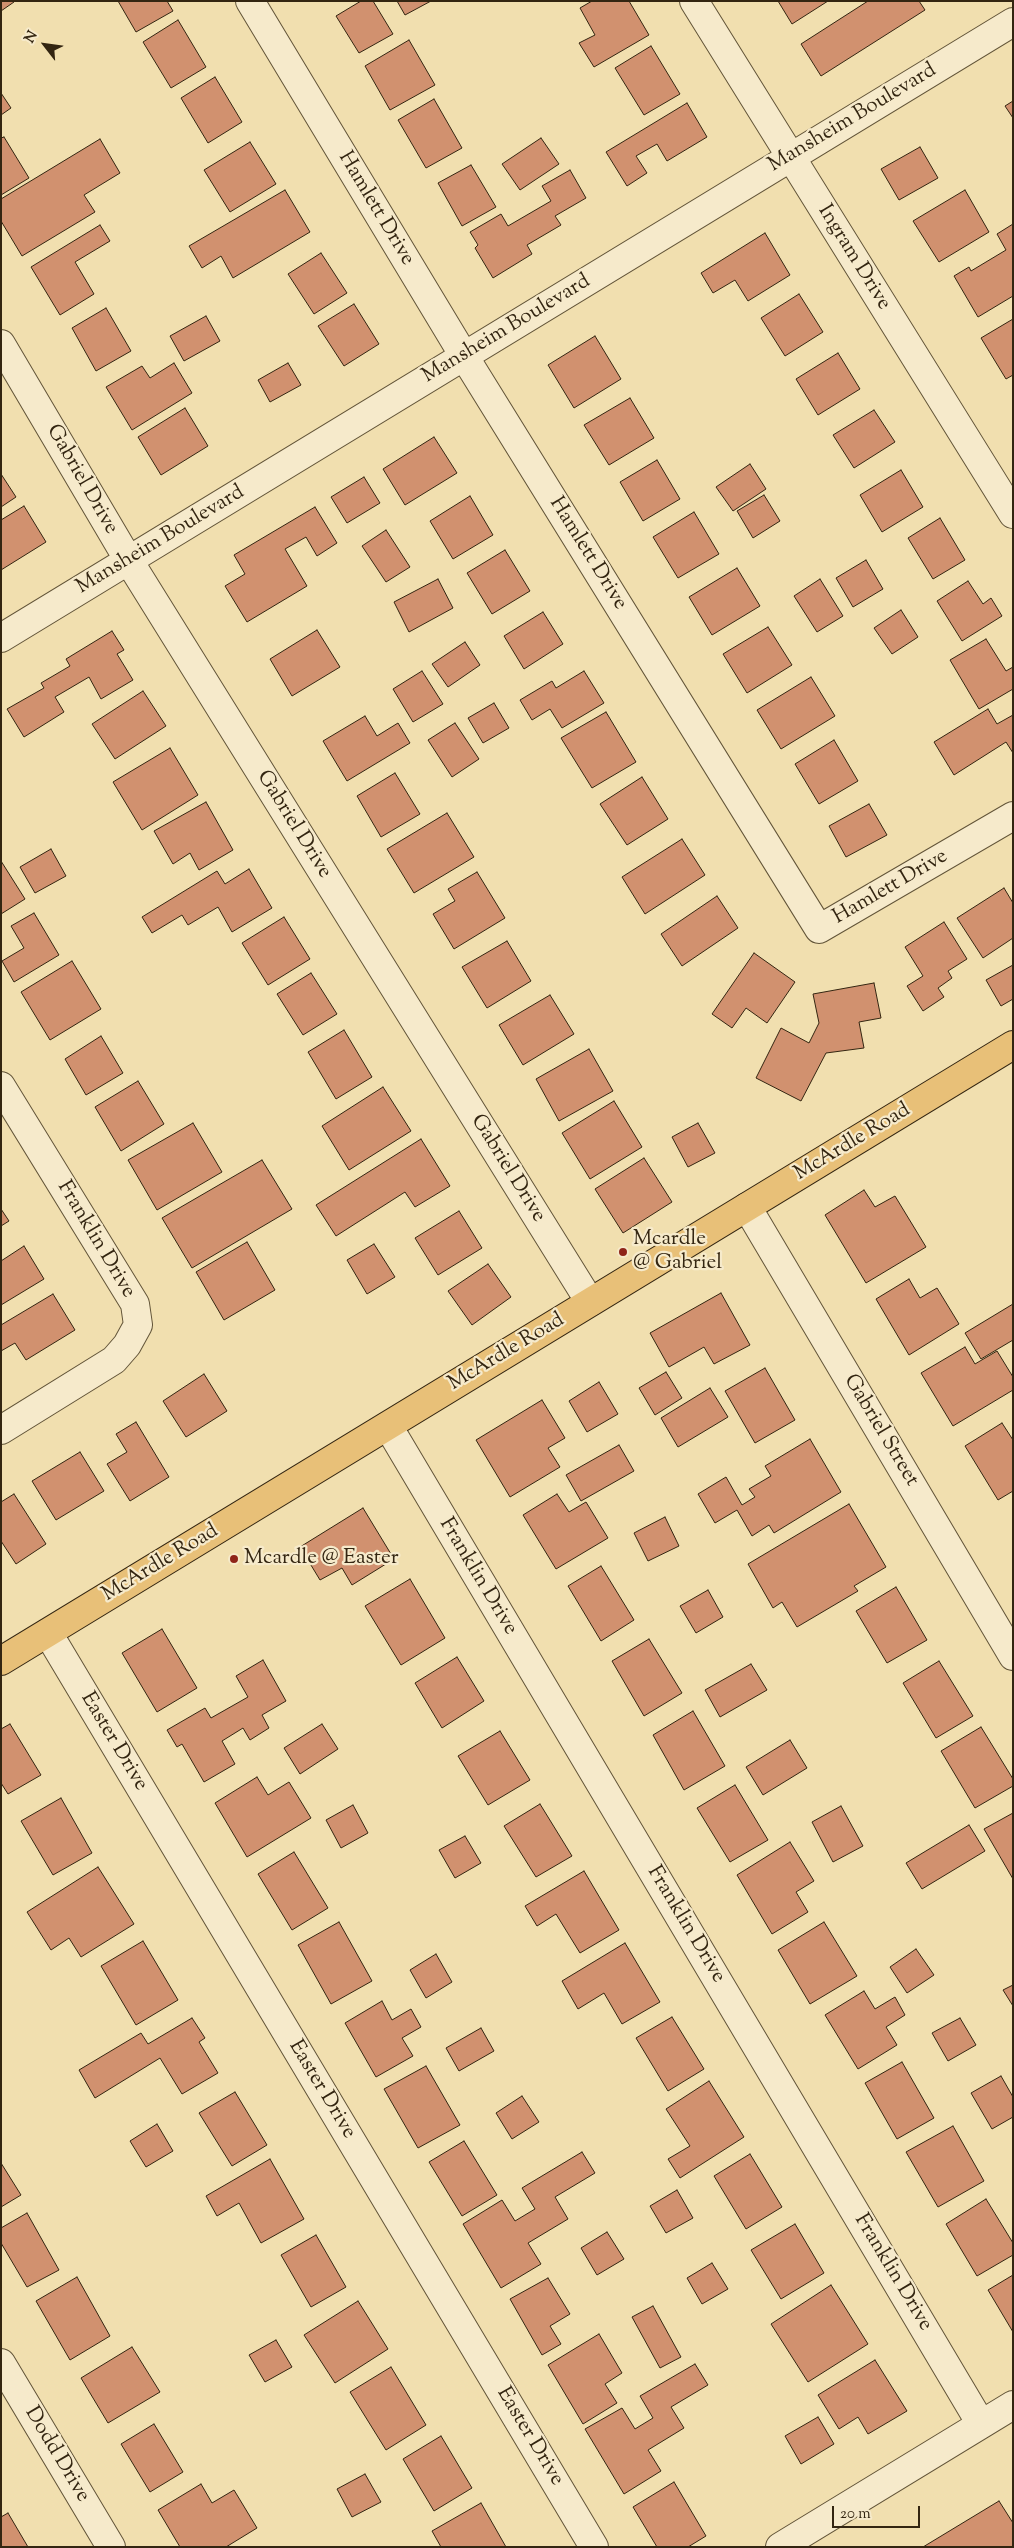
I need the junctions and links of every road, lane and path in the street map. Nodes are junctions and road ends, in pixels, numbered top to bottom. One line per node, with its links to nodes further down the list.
1 (250, 1): 6 (street, Hamlett Drive)
2 (694, 1): 4 (street, Ingram Drive)
3 (1013, 22): 4 (street, Mansheim Boulevard)
4 (791, 157): 6 (street, Mansheim Boulevard); 7 (street, Ingram Drive)
5 (1, 344): 8 (street, Gabriel Drive)
6 (464, 356): 8 (street, Mansheim Boulevard); 10 (street, Hamlett Drive)
7 (1013, 514)
8 (129, 561): 9 (street, Mansheim Boulevard); 14 (street, Gabriel Drive)
9 (1, 638)
10 (1005, 822)
11 (1013, 1045): 13 (main road, McArdle Road)
12 (1, 1086): 16 (street, Franklin Drive)
13 (748, 1207): 14 (main road, McArdle Road); 18 (street, Gabriel Street)
14 (590, 1302): 15 (main road, McArdle Road)
15 (388, 1426): 17 (main road, McArdle Road); 22 (street, Franklin Drive)
16 (1, 1430)
17 (48, 1633): 19 (main road, McArdle Road); 24 (street, Easter Drive)
18 (1013, 1656)
19 (1, 1661)
20 (1, 2364): 23 (street, Dodd Drive)
21 (1013, 2405): 22 (street)
22 (982, 2424): 25 (street)
23 (111, 2547)
24 (594, 2547)
25 (780, 2547)

